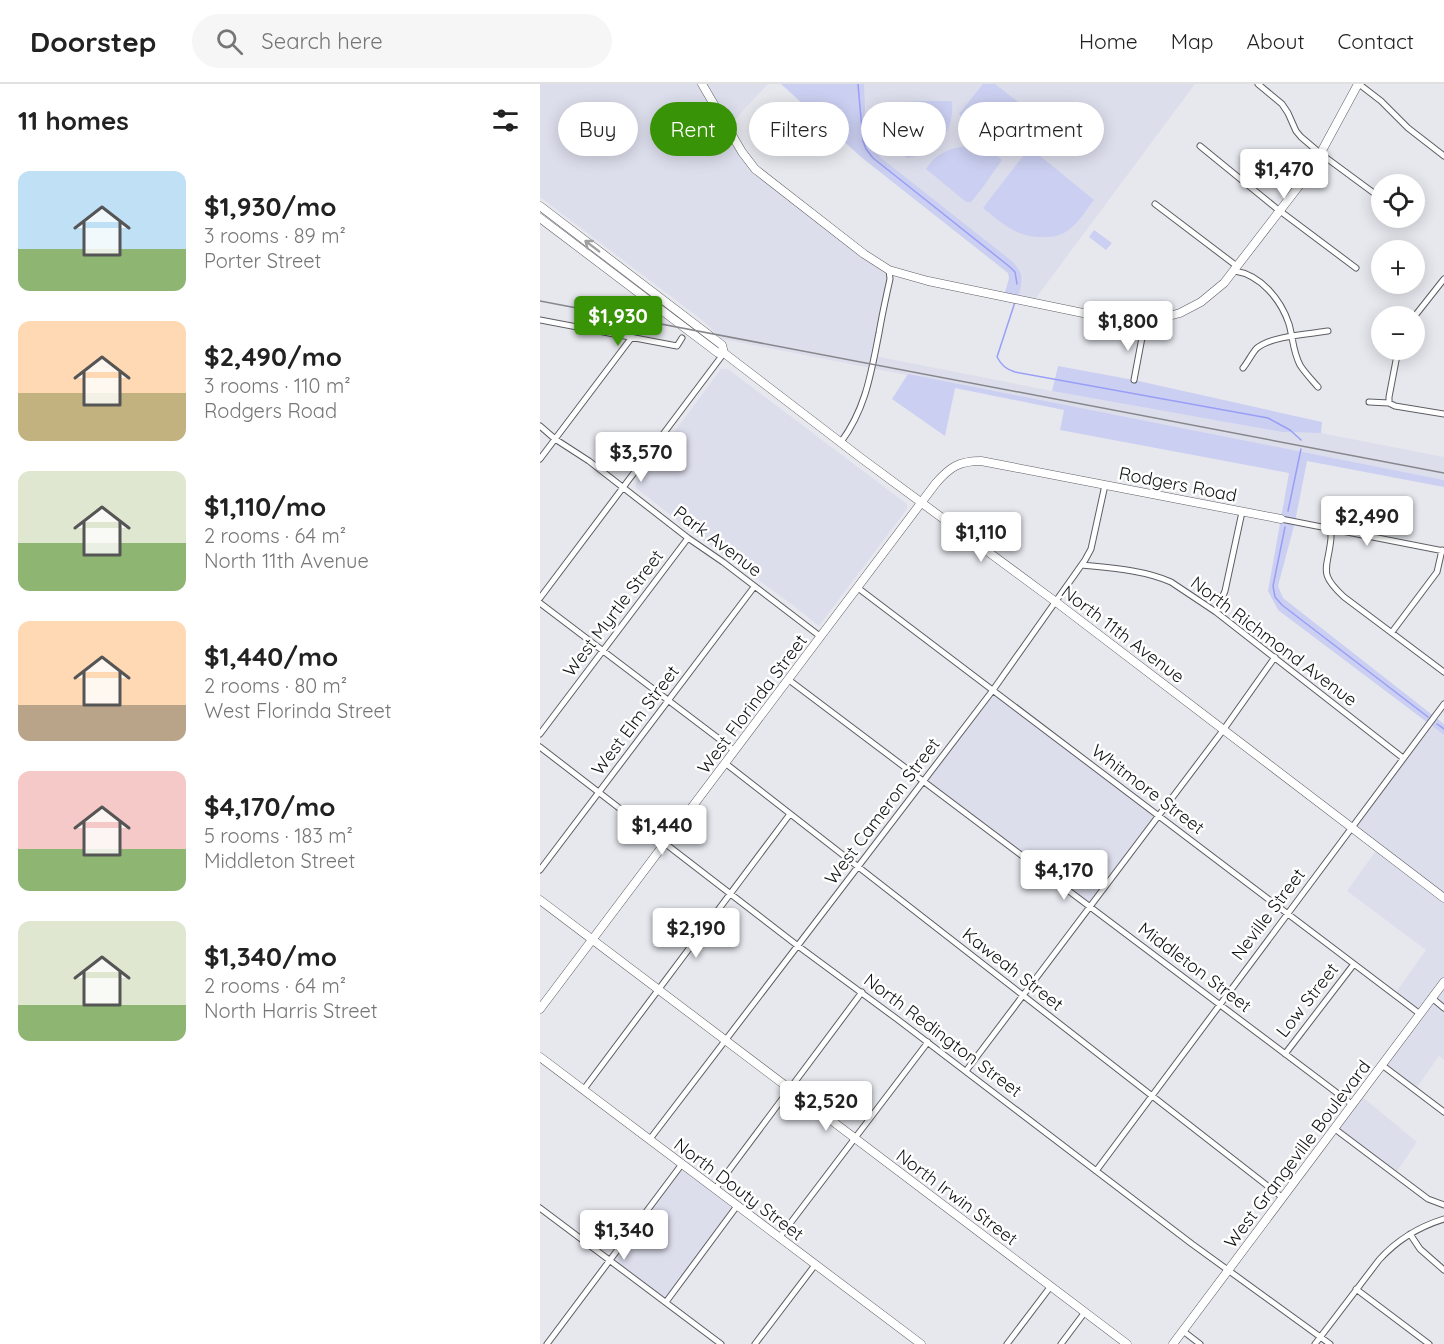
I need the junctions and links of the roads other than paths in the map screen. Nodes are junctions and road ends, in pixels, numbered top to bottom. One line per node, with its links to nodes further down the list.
1 (702, 84): 14 (street)
2 (1258, 84): 5 (street)
3 (1359, 84): 5 (street); 6 (street)
4 (1200, 146): 10 (street)
5 (1321, 154): 7 (street); 10 (street)
6 (1444, 156)
7 (1371, 191)
8 (1155, 204): 15 (street)
9 (540, 206): 12 (street, North 11th Avenue)
10 (1280, 211): 13 (street); 15 (street)
11 (540, 216): 12 (street); 24 (street, North 11th Avenue)
12 (559, 221): 24 (street, North 11th Avenue, one-way to 12)
13 (1356, 268)
14 (889, 270): 19 (street); 34 (street)
15 (1235, 271): 19 (street); 21 (street)
16 (1444, 279): 17 (street)
17 (1423, 306)
18 (540, 320): 22 (street)
19 (1141, 322): 27 (street)
20 (1328, 331): 21 (street)
21 (1292, 336): 26 (street); 28 (street)
22 (632, 338): 23 (street); 33 (street)
23 (682, 338)
24 (724, 353): 34 (street, North 11th Avenue); 37 (street)
25 (1396, 360): 30 (street)
26 (1243, 368)
27 (1134, 380)
28 (1318, 387)
29 (1369, 402): 30 (street)
30 (1389, 403): 31 (street)
31 (1444, 414)
32 (540, 426): 33 (street, Park Avenue)
33 (555, 439): 35 (street); 37 (street, Park Avenue)
34 (841, 442): 39 (street, North 11th Avenue)
35 (540, 459)
36 (1105, 485): 39 (street, Rodgers Road); 40 (street, Rodgers Road); 45 (street, West Cameron Street)
37 (623, 488): 43 (street, Park Avenue); 48 (street)
38 (1331, 501): 42 (street)
39 (922, 502): 47 (street, West Florinda Street); 49 (street, North 11th Avenue)
40 (1242, 512): 41 (street, Rodgers Road); 50 (street)
41 (1281, 519): 42 (street, Rodgers Road)
42 (1330, 528): 44 (street, Rodgers Road); 51 (street)
43 (688, 538): 46 (street, Park Avenue); 53 (street, West Myrtle Street)
44 (1443, 550): 51 (street)
45 (1082, 565): 49 (street, West Cameron Street); 50 (street, North Richmond Avenue)
46 (754, 587): 52 (street, Park Avenue); 58 (street, West Elm Street)
47 (858, 588): 52 (street, West Florinda Street); 57 (street, Whitmore Street)
48 (540, 600): 53 (street)
49 (1056, 602): 57 (street, West Cameron Street); 60 (street, North 11th Avenue)
50 (1216, 612): 54 (street, North Richmond Avenue)
51 (1392, 633): 55 (street)
52 (820, 637): 56 (street, West Florinda Street)
53 (603, 651): 58 (street); 61 (street, West Myrtle Street)
54 (1275, 657): 60 (street); 64 (street, North Richmond Avenue)
55 (1444, 672)
56 (789, 680): 63 (street, West Florinda Street); 66 (street, Middleton Street)
57 (993, 690): 66 (street, West Cameron Street); 69 (street, Whitmore Street)
58 (668, 700): 63 (street); 67 (street, West Elm Street)
59 (1444, 704): 64 (street, Neville Street)
60 (1224, 729): 69 (street); 70 (street, North 11th Avenue)
61 (540, 734)
62 (540, 747): 67 (street, North Redington Street)
63 (735, 751): 65 (street, West Florinda Street)
64 (1403, 758): 70 (street, Neville Street)
65 (725, 763): 68 (street, Kaweah Street); 71 (street, West Florinda Street)
66 (923, 781): 72 (street, West Cameron Street); 77 (street, Middleton Street)
67 (599, 793): 71 (street, North Redington Street); 73 (street, West Elm Street)
68 (790, 814): 72 (street, Kaweah Street); 74 (street)
69 (1159, 816): 77 (street); 78 (street, Whitmore Street)
70 (1351, 827): 75 (street, North 11th Avenue); 78 (street, Neville Street)
71 (665, 844): 74 (street, North Redington Street); 79 (street, West Florinda Street)
72 (858, 867): 80 (street, West Cameron Street); 85 (street, Kaweah Street)
73 (540, 870)
74 (730, 894): 80 (street, North Redington Street); 83 (street)
75 (1444, 898)
76 (540, 900): 79 (street, North Irwin Street)
77 (1090, 907): 85 (street); 87 (street, Middleton Street)
78 (1287, 913): 81 (street, Whitmore Street); 87 (street, Neville Street)
79 (592, 940): 83 (street, North Irwin Street); 89 (street, West Florinda Street)
80 (798, 946): 84 (street, North Redington Street); 91 (street, West Cameron Street)
81 (1354, 964): 90 (street, Whitmore Street); 93 (street, Low Street)
82 (1444, 982): 86 (street, West Grangeville Boulevard)
83 (658, 990): 91 (street, North Irwin Street); 97 (street)
84 (862, 992): 92 (street, North Redington Street); 98 (street)
85 (1023, 995): 96 (street); 99 (street, Kaweah Street)
86 (1432, 998): 88 (street); 90 (street, West Grangeville Boulevard)
87 (1220, 1004): 93 (street, Middleton Street); 99 (street, Neville Street)
88 (1444, 1008)
89 (540, 1009)
90 (1420, 1014): 95 (street, West Grangeville Boulevard)
91 (726, 1041): 98 (street, North Irwin Street); 104 (street, West Cameron Street)
92 (928, 1042): 96 (street, North Redington Street); 103 (street)
93 (1285, 1054): 100 (street, Middleton Street)
94 (540, 1057): 97 (street, North Douty Street)
95 (1382, 1065): 100 (street, West Grangeville Boulevard); 101 (street)
96 (966, 1071): 106 (street, North Redington Street)
97 (584, 1089): 104 (street, North Douty Street)
98 (789, 1089): 103 (street, North Irwin Street); 107 (street)
99 (1152, 1095): 106 (street, Neville Street); 108 (street, Kaweah Street)
100 (1353, 1105): 102 (street, West Grangeville Boulevard)
101 (1444, 1112)
102 (1335, 1128): 108 (street, West Grangeville Boulevard); 109 (street)
103 (855, 1138): 114 (street); 119 (street, North Irwin Street)
104 (650, 1140): 105 (street, North Douty Street)
105 (682, 1164): 107 (street, North Douty Street); 115 (street)
106 (1095, 1171): 117 (street, North Redington Street)
107 (715, 1189): 110 (street, North Douty Street)
108 (1283, 1198): 117 (street, West Grangeville Boulevard)
109 (1444, 1205)
110 (738, 1206): 114 (street, North Douty Street); 121 (street)
111 (540, 1208): 115 (street)
112 (1444, 1219): 113 (street)
113 (1410, 1234): 118 (street); 120 (street)
114 (779, 1238): 116 (street, North Douty Street)
115 (610, 1261): 121 (street); 125 (street)
116 (815, 1265): 127 (street); 128 (street, North Douty Street)
117 (1228, 1270): 123 (street, West Grangeville Boulevard); 124 (street, North Redington Street)
118 (1444, 1270)
119 (1051, 1287): 122 (street, North Irwin Street); 129 (street)
120 (1356, 1289): 124 (street); 136 (street)
121 (666, 1302): 126 (street)
122 (1085, 1312): 130 (street); 131 (street, North Irwin Street)
123 (1183, 1331): 132 (street, West Grangeville Boulevard); 133 (street)
124 (1320, 1337): 134 (street); 135 (street, North Redington Street)
125 (547, 1344)
126 (721, 1344)
127 (755, 1344)
128 (921, 1344)
129 (1007, 1344)
130 (1061, 1344)
131 (1127, 1344)
132 (1173, 1344)
133 (1200, 1344)
134 (1315, 1344)
135 (1330, 1344)
136 (1429, 1344)

